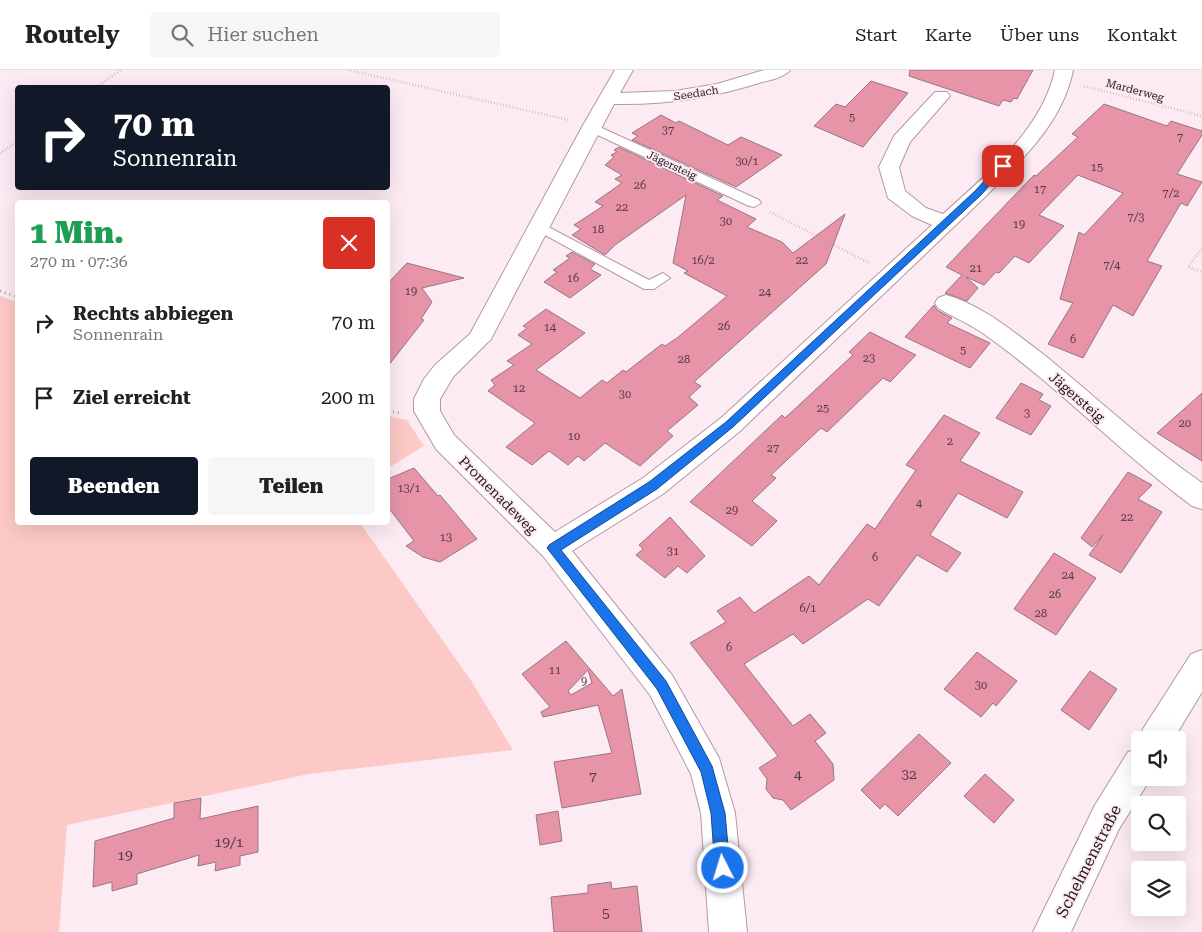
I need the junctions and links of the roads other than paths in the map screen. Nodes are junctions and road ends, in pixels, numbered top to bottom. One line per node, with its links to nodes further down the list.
1 (624, 70): 5 (street, Promenadeweg)
2 (781, 70): 5 (street, Seedach)
3 (1064, 75): 8 (street)
4 (940, 96): 8 (street)
5 (608, 98): 6 (street, Promenadeweg)
6 (590, 127): 7 (lane, Jägersteig); 9 (street, Promenadeweg)
7 (754, 204)
8 (946, 223): 13 (street)
9 (539, 226): 10 (lane); 13 (street, Promenadeweg)
10 (663, 278)
11 (946, 303): 12 (street, Jägersteig)
12 (1202, 498)
13 (553, 548): 17 (street, Promenadeweg)
14 (1202, 664): 15 (street)
15 (1161, 731)
16 (1131, 778): 18 (street, Schelmenstraße)
17 (728, 932)
18 (1052, 932)

